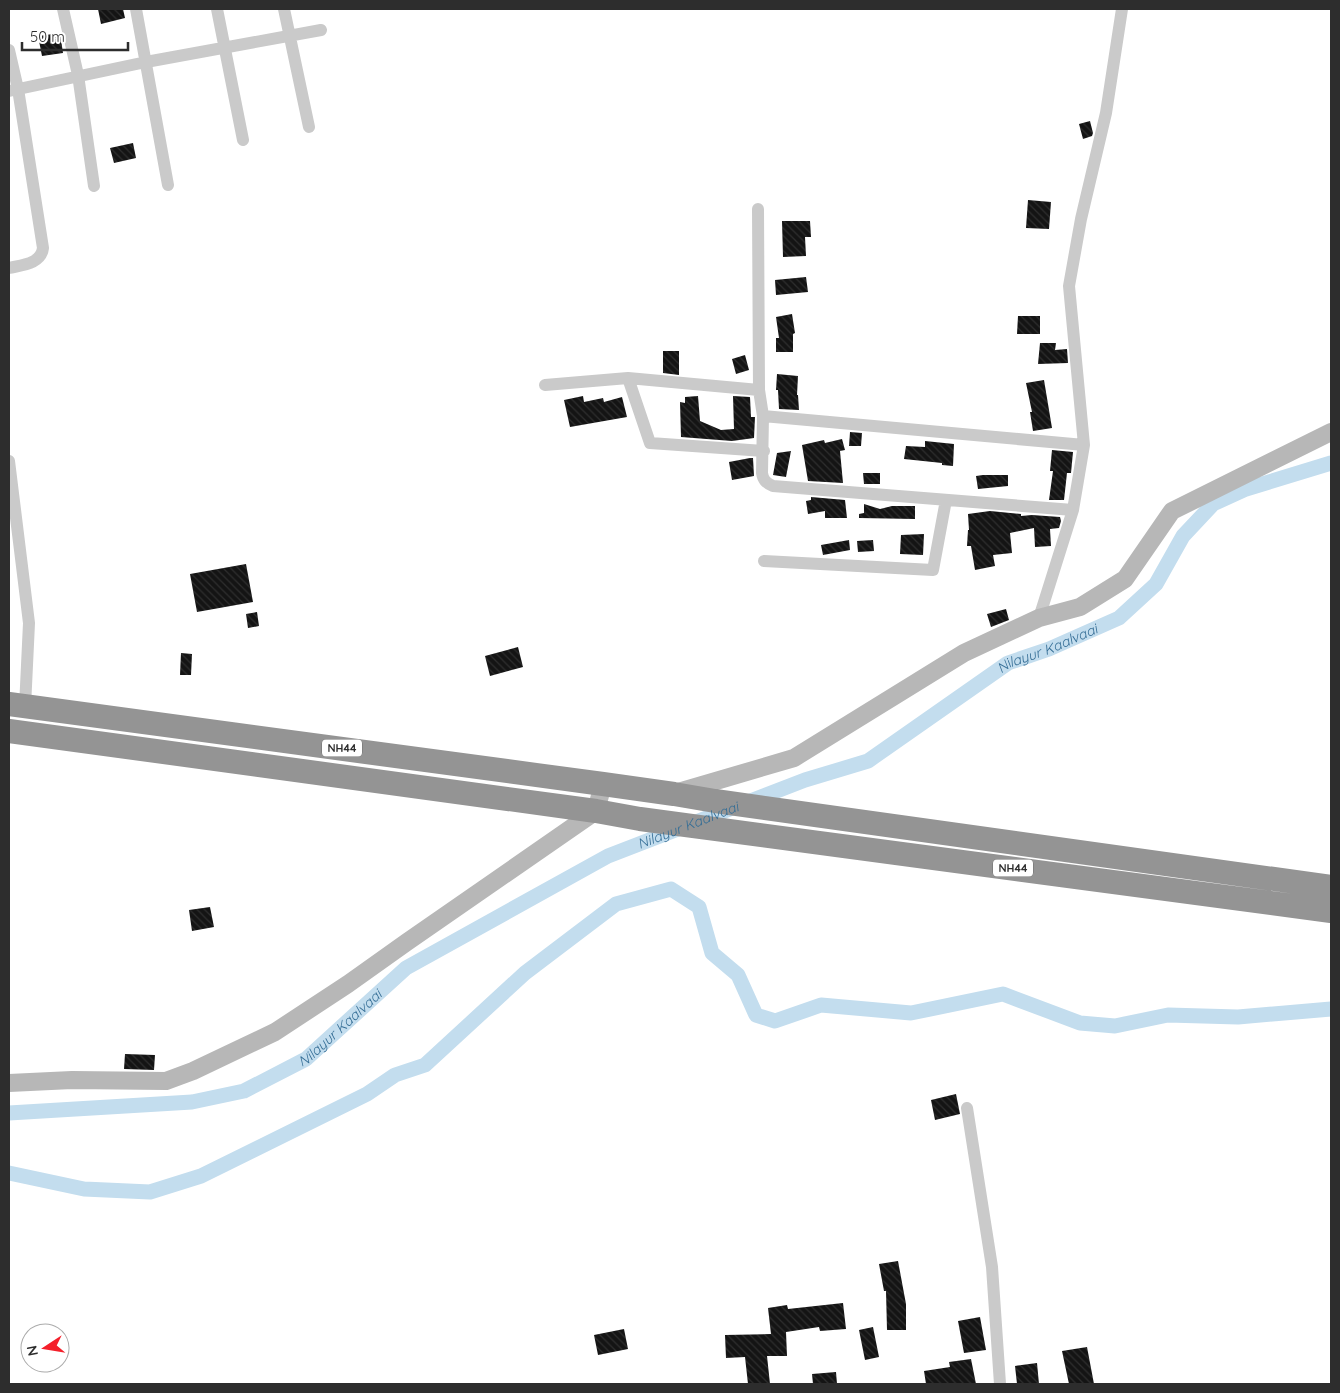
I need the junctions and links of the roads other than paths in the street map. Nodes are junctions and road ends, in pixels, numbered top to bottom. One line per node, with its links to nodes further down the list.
1 (63, 9): 11 (street)
2 (136, 9): 10 (street)
3 (216, 9): 8 (street)
4 (284, 9): 7 (street)
5 (1122, 9): 24 (street)
6 (321, 30): 7 (street)
7 (289, 36): 8 (street); 13 (street)
8 (224, 48): 10 (street); 14 (street)
9 (9, 50): 12 (street)
10 (146, 62): 11 (street); 15 (street)
11 (78, 75): 12 (street); 16 (street)
12 (13, 90): 18 (street)
13 (309, 127)
14 (243, 140)
15 (168, 185)
16 (94, 186)
17 (758, 209): 21 (street)
18 (9, 268)
19 (628, 378): 20 (street); 21 (street); 25 (street)
20 (545, 386)
21 (760, 390): 22 (street)
22 (763, 416): 24 (street); 25 (street)
23 (1331, 432): 30 (street)
24 (1084, 445): 28 (street)
25 (764, 451): 27 (street)
26 (9, 461): 31 (street)
27 (946, 500): 28 (street); 29 (street)
28 (1073, 510): 30 (street)
29 (764, 561)
30 (1039, 618): 34 (street)
31 (17, 706): 33 (highway, NH44)
32 (9, 730): 35 (highway, NH44)
33 (603, 784): 34 (highway, NH44); 35 (street)
34 (674, 794): 36 (highway, NH44)
35 (596, 811): 37 (highway, NH44); 38 (street)
36 (1331, 887)
37 (1331, 911)
38 (9, 1083)
39 (967, 1108): 40 (street)
40 (1000, 1384)

